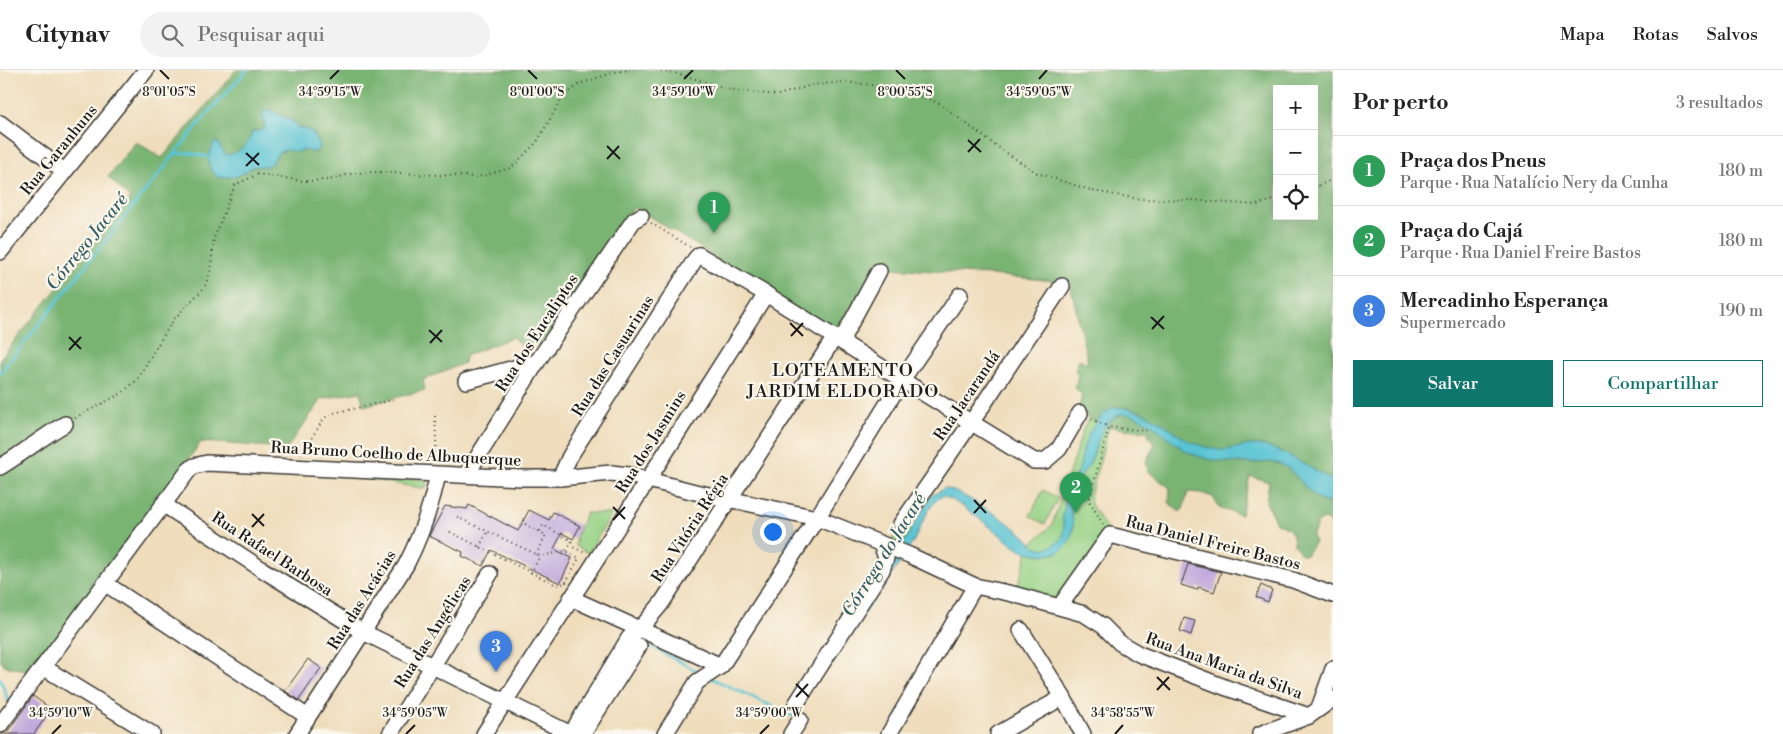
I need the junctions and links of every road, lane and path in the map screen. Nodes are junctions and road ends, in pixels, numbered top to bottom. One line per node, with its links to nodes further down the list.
1 (146, 70): 5 (street, Rua Garanhuns)
2 (630, 70): 24 (path)
3 (656, 70): 8 (path)
4 (0, 123): 5 (street)
5 (64, 171): 10 (street, Rua Garanhuns)
6 (1333, 180): 7 (path)
7 (1318, 186)
8 (1273, 200)
9 (641, 216): 11 (path); 17 (street, Rua dos Eucaliptos)
10 (0, 252)
11 (700, 255): 14 (street); 31 (street, Rua das Casuarinas)
12 (879, 271): 16 (street, Rua Vitória Régia)
13 (1062, 286): 23 (street, Rua Jacarandá)
14 (766, 294): 16 (street); 32 (street, Rua dos Jasmins)
15 (960, 295): 18 (street)
16 (838, 339): 18 (street); 33 (street, Rua Vitória Régia)
17 (537, 362): 19 (street); 30 (street, Rua dos Eucaliptos)
18 (902, 380): 23 (street); 36 (street)
19 (466, 381)
20 (393, 400): 28 (path)
21 (434, 416): 29 (path)
22 (1086, 416): 23 (street); 25 (path)
23 (971, 422): 38 (street, Rua Jacarandá)
24 (64, 424): 27 (street)
25 (1109, 427): 26 (path); 42 (path)
26 (1148, 431)
27 (0, 467)
28 (293, 468): 29 (street, Rua Bruno Coelho de Albuquerque); 34 (street, Rua Bruno Coelho de Albuquerque)
29 (437, 470): 30 (street, Rua Bruno Coelho de Albuquerque); 60 (street, Rua das Acácias)
30 (466, 474): 31 (street, Rua Bruno Coelho de Albuquerque)
31 (560, 478): 32 (street, Rua Bruno Coelho de Albuquerque)
32 (648, 480): 33 (street, Rua Bruno Coelho de Albuquerque); 50 (street, Rua dos Jasmins)
33 (730, 499): 36 (street, Rua Bruno Coelho de Albuquerque); 58 (street, Rua Vitória Régia)
34 (163, 504): 53 (street, Rua Bruno Coelho de Albuquerque); 60 (street, Rua Rafael Barbosa)
35 (458, 517): 39 (path)
36 (817, 518): 44 (street, Rua Bruno Coelho de Albuquerque); 64 (street)
37 (525, 524): 40 (path)
38 (901, 524)
39 (488, 531): 45 (path); 47 (path)
40 (540, 531): 43 (path); 47 (path)
41 (450, 532): 45 (path)
42 (1110, 534): 56 (street, Rua Daniel Freire Bastos); 57 (street, Rua Daniel Freire Bastos)
43 (569, 545): 46 (path); 50 (path)
44 (884, 545): 48 (street, Rua Bruno Coelho de Albuquerque); 69 (street)
45 (479, 547): 51 (path)
46 (566, 551): 49 (path); 55 (path)
47 (536, 555): 49 (path)
48 (909, 555): 54 (street, Rua Ana Maria da Silva)
49 (540, 556): 51 (path)
50 (596, 560): 55 (street, Rua dos Jasmins)
51 (531, 573): 55 (path)
52 (490, 574): 62 (street, Rua das Angélicas)
53 (106, 584): 63 (street, Rua Bruno Coelho de Albuquerque); 71 (street)
54 (975, 586): 57 (street, Rua Ana Maria da Silva); 82 (street)
55 (571, 590): 58 (street); 68 (street, Rua dos Jasmins)
56 (1333, 595)
57 (1060, 606): 70 (street, Rua Ana Maria da Silva)
58 (638, 629): 64 (street); 78 (street, Rua Vitória Régia)
59 (1021, 630): 66 (street)
60 (363, 632): 62 (street, Rua Rafael Barbosa); 71 (street, Rua das Acácias)
61 (639, 646): 79 (street)
62 (432, 665): 68 (street, Rua Rafael Barbosa); 76 (street, Rua das Angélicas)
63 (43, 668): 73 (street, Rua Bruno Coelho de Albuquerque); 74 (street)
64 (720, 668): 80 (street)
65 (1333, 669): 70 (street)
66 (1064, 697): 83 (street); 84 (street)
67 (1333, 699): 70 (street)
68 (505, 701): 77 (street, Rua dos Jasmins); 78 (street, Rua Rafael Barbosa)
69 (796, 704)
70 (1314, 712): 85 (street)
71 (308, 717): 75 (street, Rua das Acácias)
72 (800, 720): 81 (street)
73 (0, 725)
74 (152, 734)
75 (297, 734)
76 (390, 734)
77 (484, 734)
78 (571, 734)
79 (583, 734)
80 (665, 734)
81 (791, 734)
82 (889, 734)
83 (998, 734)
84 (1083, 734)
85 (1260, 734)

